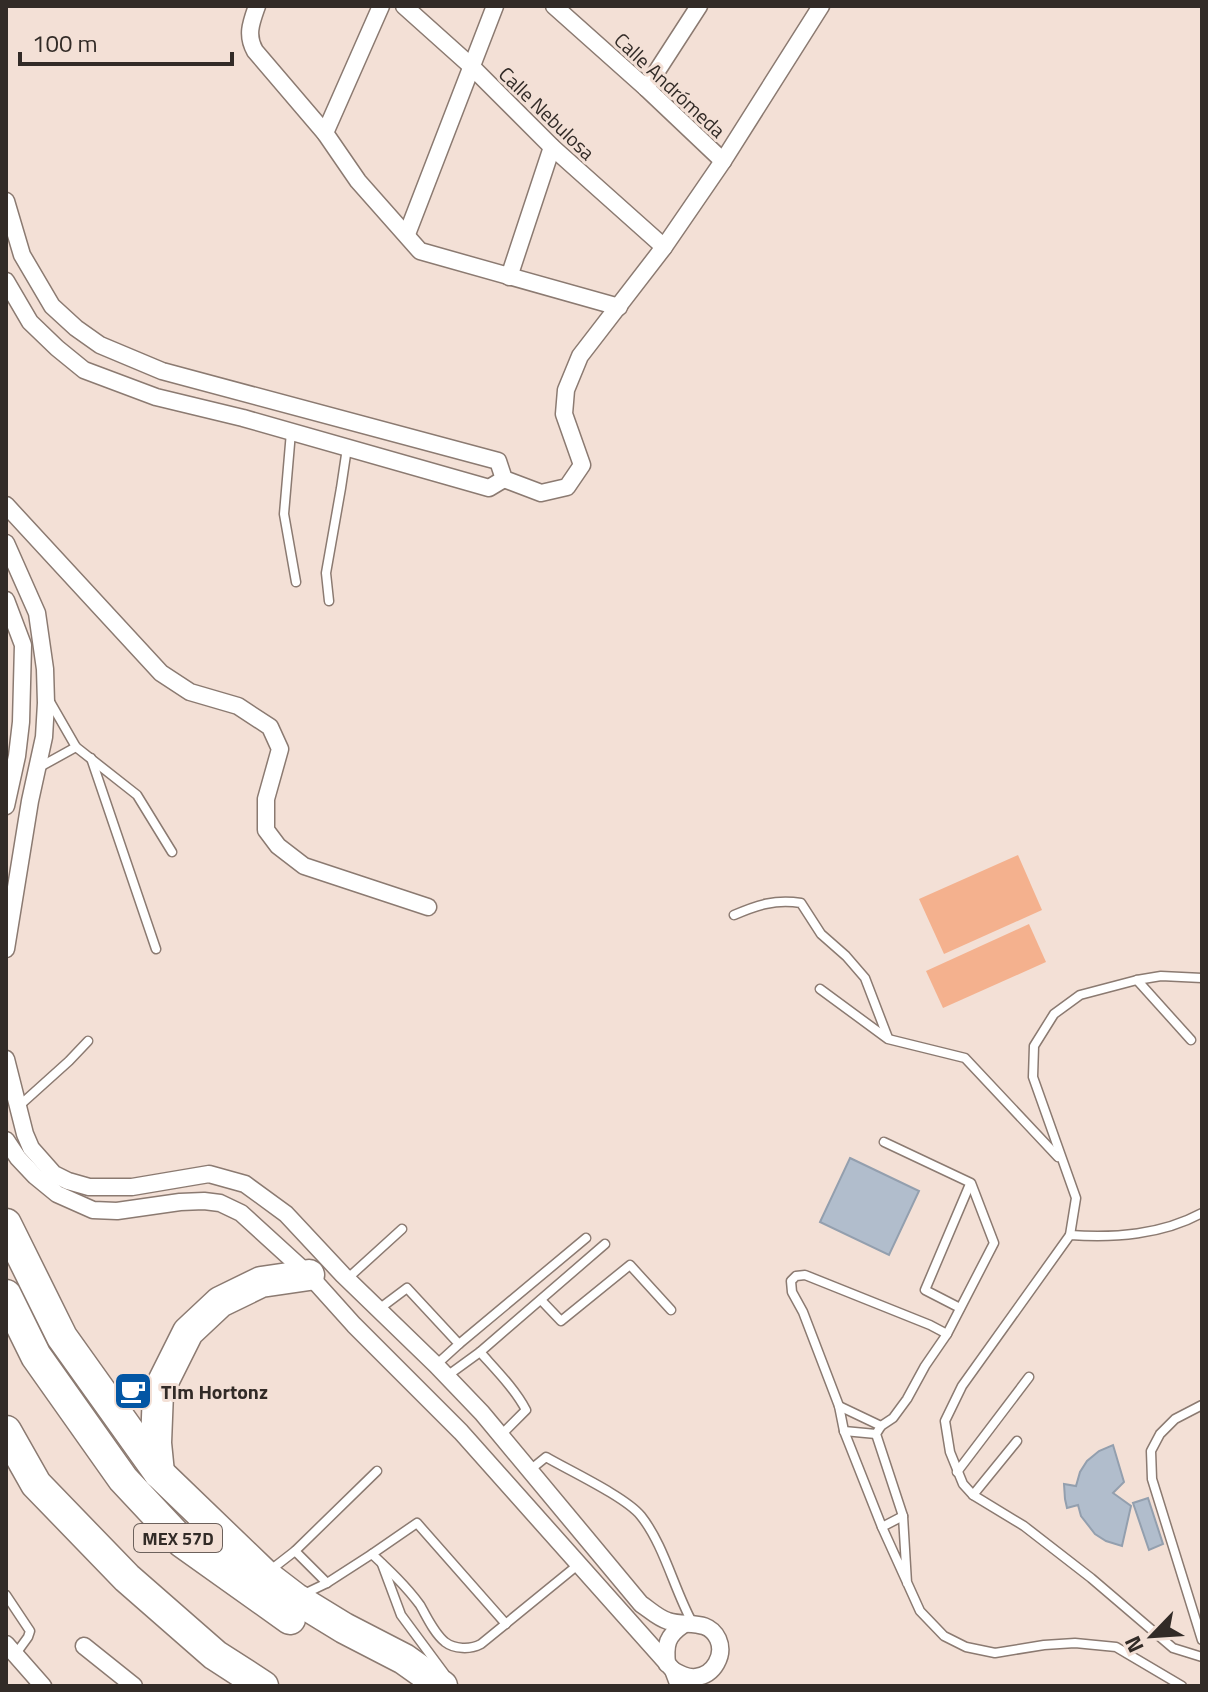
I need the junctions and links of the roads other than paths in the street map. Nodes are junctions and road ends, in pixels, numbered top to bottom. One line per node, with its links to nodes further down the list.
1 (257, 6): 10 (street)
2 (381, 6): 10 (street)
3 (404, 6): 8 (street, Calle Nebulosa)
4 (495, 6): 8 (street)
5 (699, 6): 9 (street)
6 (821, 6): 12 (street)
7 (557, 7): 9 (street, Calle Andrómeda)
8 (471, 66): 11 (street, Calle Nebulosa); 14 (street)
9 (646, 88): 12 (street, Calle Andrómeda)
10 (325, 133): 14 (street)
11 (552, 147): 15 (street, Calle Nebulosa); 16 (street)
12 (723, 161): 15 (street)
13 (6, 201): 19 (street)
14 (407, 234): 16 (street)
15 (664, 247): 18 (street)
16 (509, 277): 18 (street)
17 (6, 281): 20 (street)
18 (619, 307): 23 (street)
19 (249, 395): 20 (street); 23 (street)
20 (243, 418): 21 (street)
21 (291, 432): 22 (street); 26 (lane)
22 (347, 448): 23 (street); 28 (lane)
23 (504, 479)
24 (6, 505): 36 (street)
25 (6, 543): 29 (street)
26 (296, 582)
27 (6, 600): 33 (street)
28 (329, 601)
29 (46, 694): 30 (lane); 32 (street)
30 (76, 747): 31 (lane); 32 (lane)
31 (91, 758): 35 (lane); 39 (lane)
32 (37, 768): 34 (street)
33 (7, 799): 34 (street)
34 (30, 801): 38 (street)
35 (172, 852)
36 (428, 907)
37 (734, 915): 43 (lane)
38 (6, 949)
39 (156, 949)
40 (1202, 978): 41 (lane)
41 (1137, 980): 44 (lane); 50 (lane)
42 (820, 989): 43 (lane)
43 (888, 1039): 50 (lane)
44 (1191, 1040)
45 (88, 1041): 47 (lane)
46 (6, 1059): 47 (street)
47 (18, 1107): 59 (street)
48 (6, 1140): 58 (street)
49 (884, 1142): 51 (lane)
50 (1063, 1162): 55 (lane)
51 (971, 1183): 62 (lane); 62 (lane)
52 (1202, 1213): 55 (lane)
53 (6, 1224): 82 (highway)
54 (402, 1229): 59 (lane)
55 (1070, 1235): 81 (lane)
56 (586, 1238): 66 (lane)
57 (605, 1244): 61 (lane)
58 (309, 1275): 76 (street); 82 (highway)
59 (347, 1279): 63 (street)
60 (6, 1295): 108 (highway, MEX 57D)
61 (541, 1300): 64 (lane); 67 (lane)
62 (960, 1308): 65 (lane)
63 (378, 1309): 66 (lane); 68 (street)
64 (671, 1310)
65 (947, 1334): 71 (lane); 73 (lane)
66 (459, 1344): 68 (lane)
67 (480, 1352): 68 (lane); 77 (lane)
68 (441, 1370): 72 (street)
69 (1029, 1377): 81 (lane)
70 (1202, 1405): 98 (lane)
71 (839, 1406): 73 (lane); 75 (lane)
72 (482, 1413): 76 (street); 77 (street)
73 (878, 1430): 75 (lane); 84 (lane)
74 (6, 1431): 91 (highway, MEX 57D)
75 (844, 1431): 85 (lane)
76 (461, 1432): 89 (street)
77 (500, 1435): 79 (street)
78 (1017, 1441): 83 (lane)
79 (529, 1470): 97 (street); 97 (lane)
80 (377, 1471): 86 (lane)
81 (957, 1472): 83 (lane)
82 (159, 1473): 90 (highway)
83 (973, 1495): 101 (lane)
84 (903, 1516): 85 (lane); 93 (lane)
85 (882, 1527): 93 (lane)
86 (295, 1551): 90 (lane); 92 (lane)
87 (372, 1554): 88 (lane); 92 (lane); 96 (lane)
88 (381, 1562): 96 (lane); 109 (lane)
89 (579, 1564): 96 (lane); 102 (street)
90 (265, 1575): 95 (highway)
91 (127, 1578): 106 (highway); 107 (highway, MEX 57D)
92 (327, 1583): 95 (lane)
93 (907, 1583): 111 (lane)
94 (6, 1595): 100 (lane)
95 (295, 1598): 108 (highway)
96 (506, 1624)
97 (688, 1624): 102 (street); 103 (street)
98 (1202, 1640)
99 (84, 1646): 105 (street)
100 (10, 1650): 104 (street)
101 (1202, 1657)
102 (670, 1667): 103 (street); 110 (street)
103 (713, 1678)
104 (43, 1686)
105 (134, 1686)
106 (235, 1686)
107 (263, 1686)
108 (440, 1686)
109 (455, 1686)
110 (679, 1686)
111 (1182, 1686)

